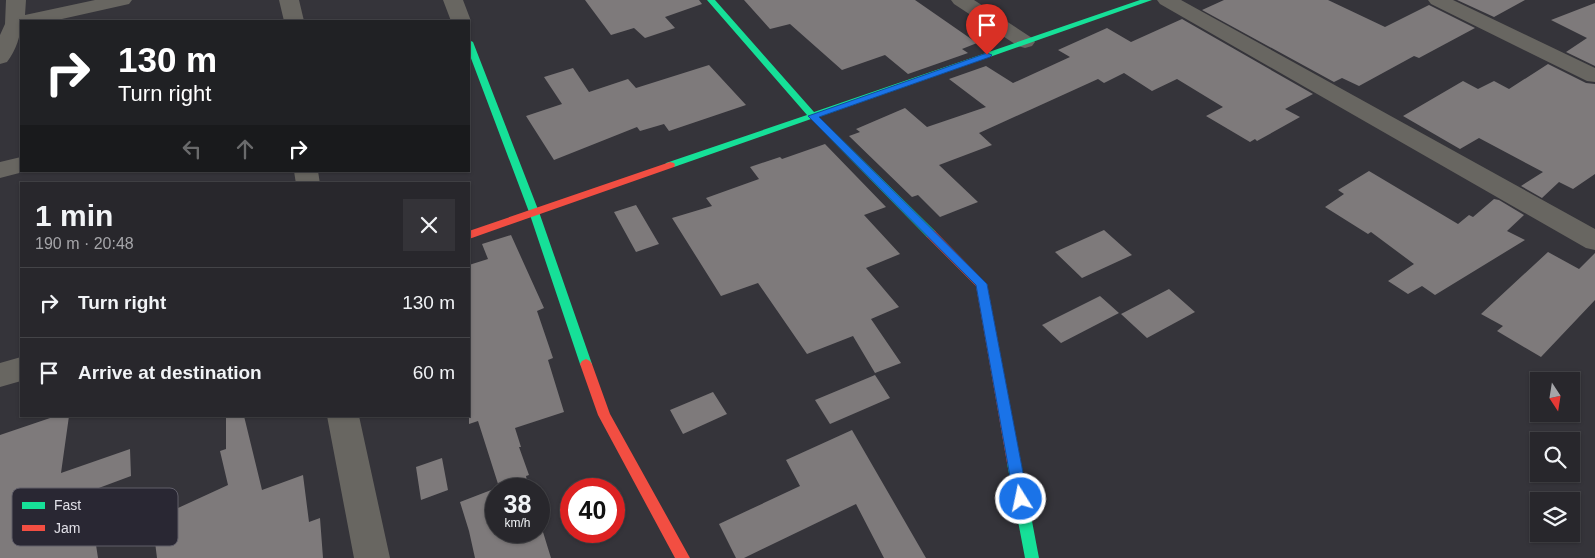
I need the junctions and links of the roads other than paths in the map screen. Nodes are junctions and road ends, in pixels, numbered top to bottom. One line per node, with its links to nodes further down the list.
1 (16, 0): 13 (street)
2 (122, 0): 10 (street)
3 (289, 0): 11 (street)
4 (453, 0): 12 (street)
5 (711, 0): 18 (street)
6 (961, 0): 14 (street)
7 (1148, 0): 14 (street)
8 (1167, 0): 23 (street)
9 (1438, 0): 17 (street)
10 (34, 20)
11 (294, 20)
12 (461, 20)
13 (16, 24): 16 (street)
14 (1025, 42): 18 (street)
15 (470, 45): 21 (street)
16 (0, 58)
17 (1595, 76)
18 (813, 116): 21 (street); 29 (street)
19 (20, 165): 20 (street)
20 (0, 170)
21 (534, 212): 22 (street); 28 (street)
22 (470, 235)
23 (1595, 241)
24 (20, 369): 25 (street)
25 (0, 375)
26 (343, 417): 27 (street)
27 (372, 558)
28 (684, 558)
29 (1032, 558)

